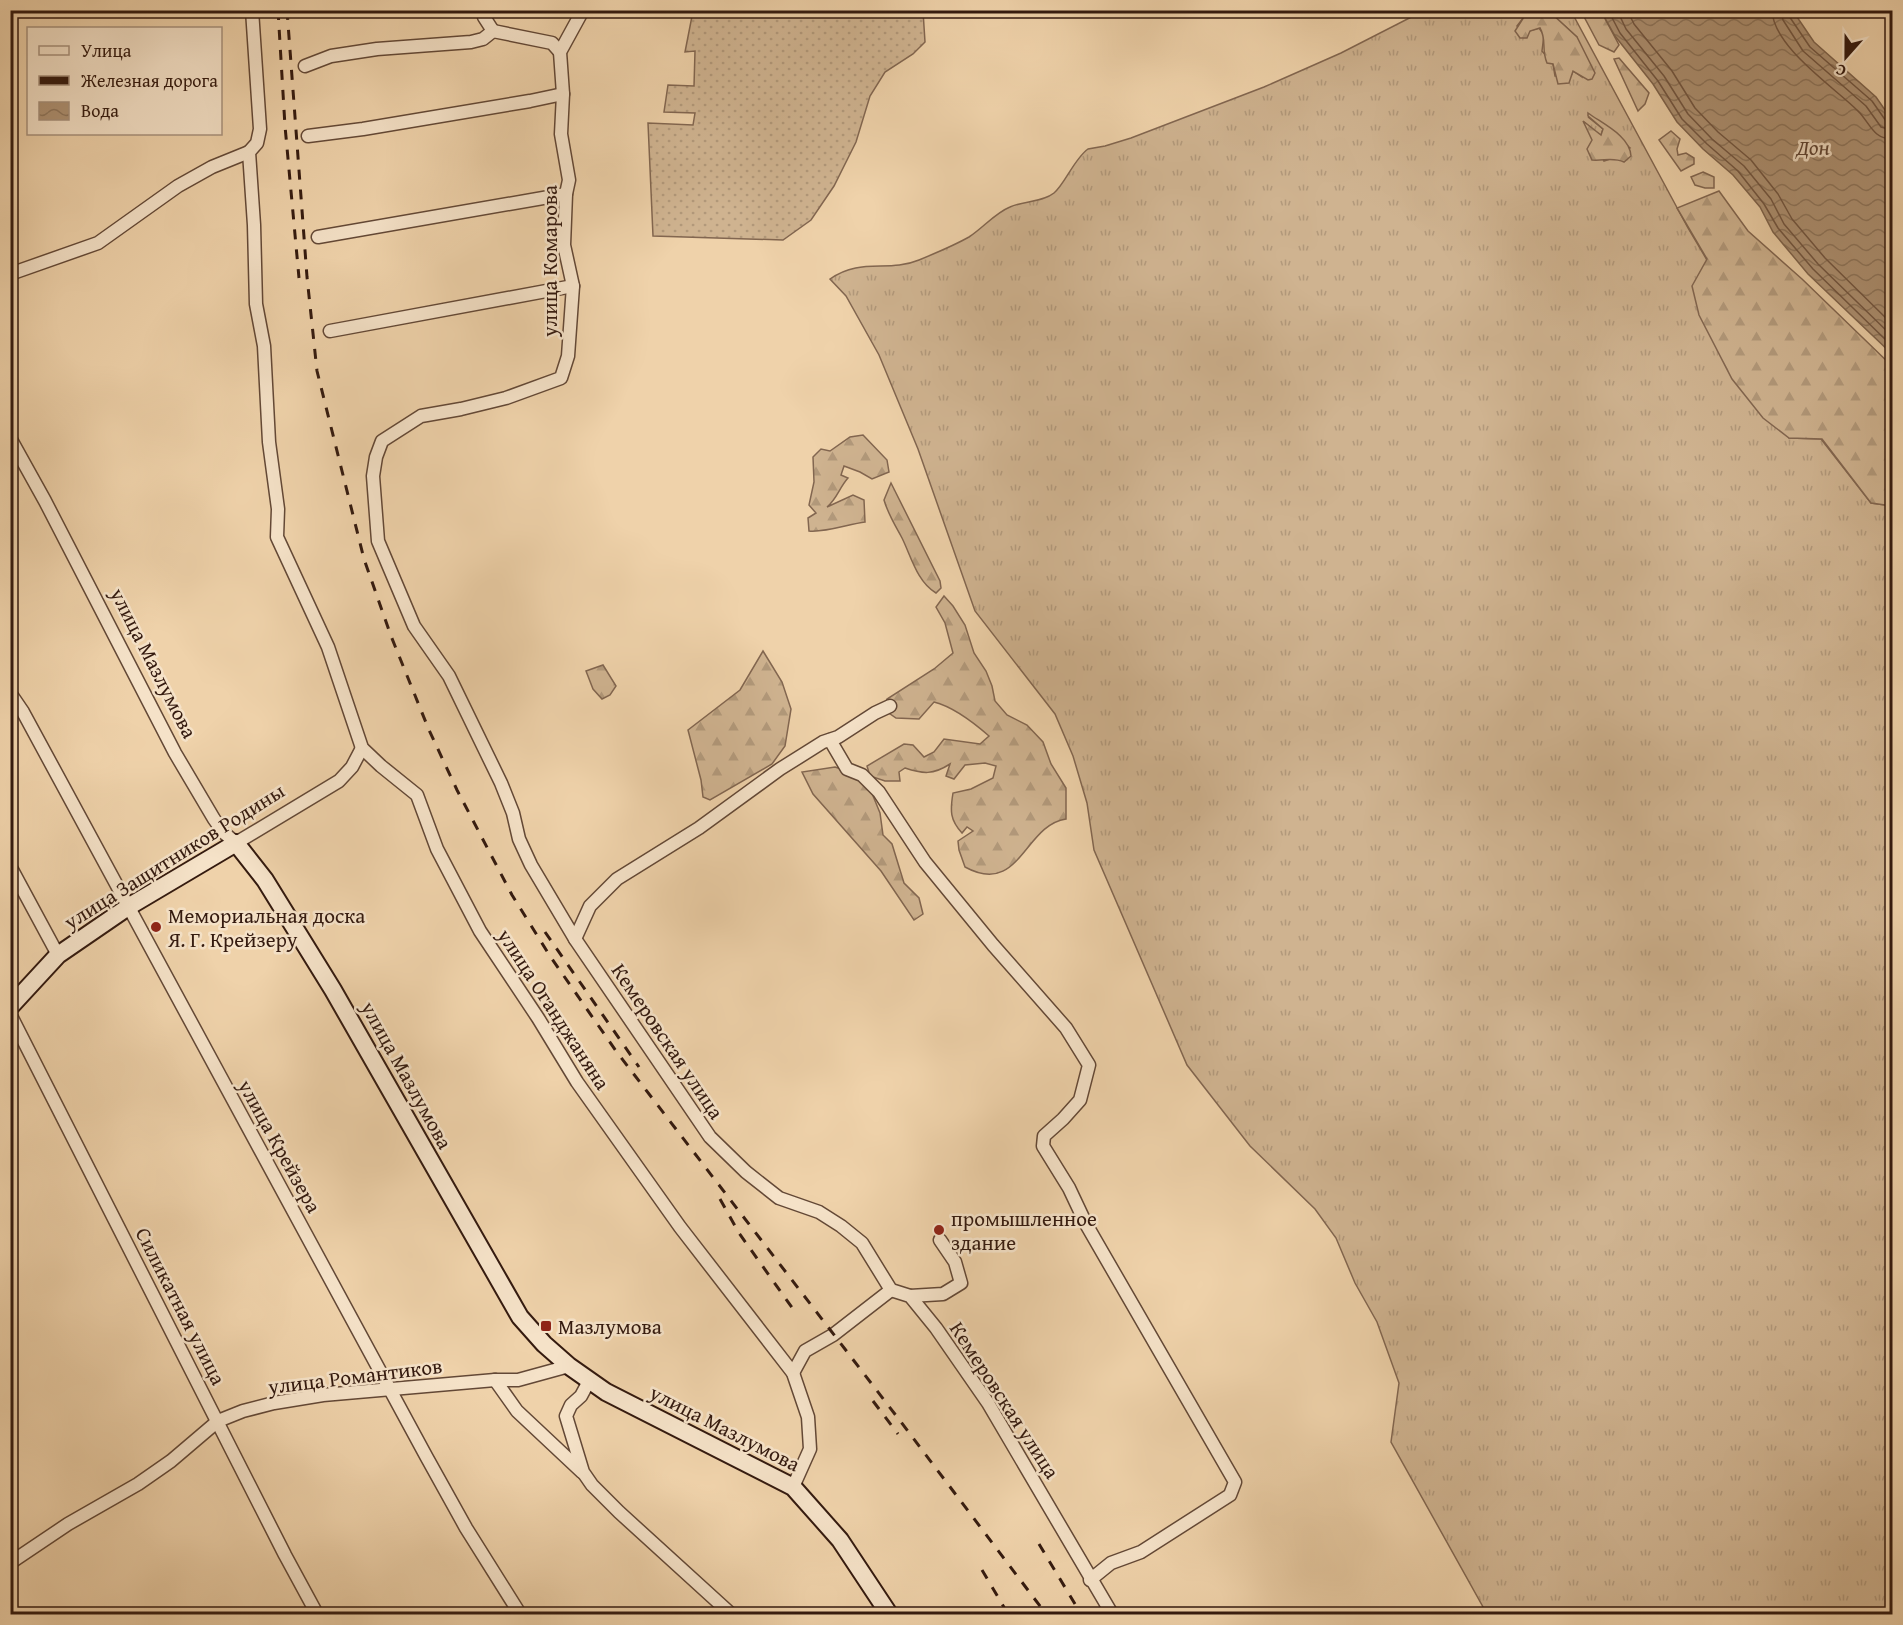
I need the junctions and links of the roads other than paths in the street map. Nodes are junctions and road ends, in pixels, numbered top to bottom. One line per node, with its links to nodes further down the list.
1 (252, 10): 9 (street)
2 (484, 10): 4 (street)
3 (583, 10): 5 (street)
4 (493, 31): 5 (street); 6 (street)
5 (560, 52): 7 (street, улица Комарова)
6 (305, 66)
7 (562, 94): 8 (street); 10 (street, улица Комарова)
8 (308, 136)
9 (249, 152): 12 (street); 20 (street, улица Оганджаняна)
10 (566, 194): 11 (street); 13 (street, улица Комарова)
11 (318, 237)
12 (10, 274)
13 (573, 286): 14 (street); 15 (street, улица Комарова)
14 (330, 331)
15 (396, 431): 24 (street, Кемеровская улица)
16 (10, 438): 21 (street, улица Мазлумова)
17 (10, 693): 23 (street, улица Крейзера)
18 (890, 706): 19 (street)
19 (830, 740): 24 (street); 40 (street)
20 (362, 748): 21 (street, улица Защитников Родины); 32 (street, улица Оганджаняна)
21 (236, 843): 23 (street, улица Защитников Родины); 31 (street, улица Мазлумова)
22 (10, 866): 25 (street)
23 (128, 907): 25 (street, улица Защитников Родины); 35 (street, улица Крейзера)
24 (575, 939): 29 (street, Кемеровская улица)
25 (58, 955): 26 (street, улица Защитников Родины)
26 (10, 1007)
27 (10, 1014): 36 (street, Силикатная улица)
28 (940, 1240): 30 (street)
29 (891, 1290): 30 (street); 32 (street)
30 (910, 1296): 40 (street, Кемеровская улица)
31 (569, 1366): 33 (street, улица Романтиков); 34 (street, улица Мазлумова)
32 (793, 1373): 38 (street, улица Оганджаняна)
33 (495, 1380): 35 (street, улица Романтиков); 37 (street)
34 (589, 1382): 37 (street); 38 (street, улица Мазлумова)
35 (392, 1390): 36 (street, улица Романтиков); 42 (street, улица Крейзера)
36 (218, 1421): 39 (street, улица Романтиков); 41 (street, Силикатная улица)
37 (583, 1473): 43 (street)
38 (793, 1487): 44 (street, улица Мазлумова)
39 (10, 1563)
40 (1090, 1580): 45 (street, Кемеровская улица)
41 (317, 1614)
42 (520, 1614)
43 (731, 1614)
44 (889, 1614)
45 (1112, 1614)

